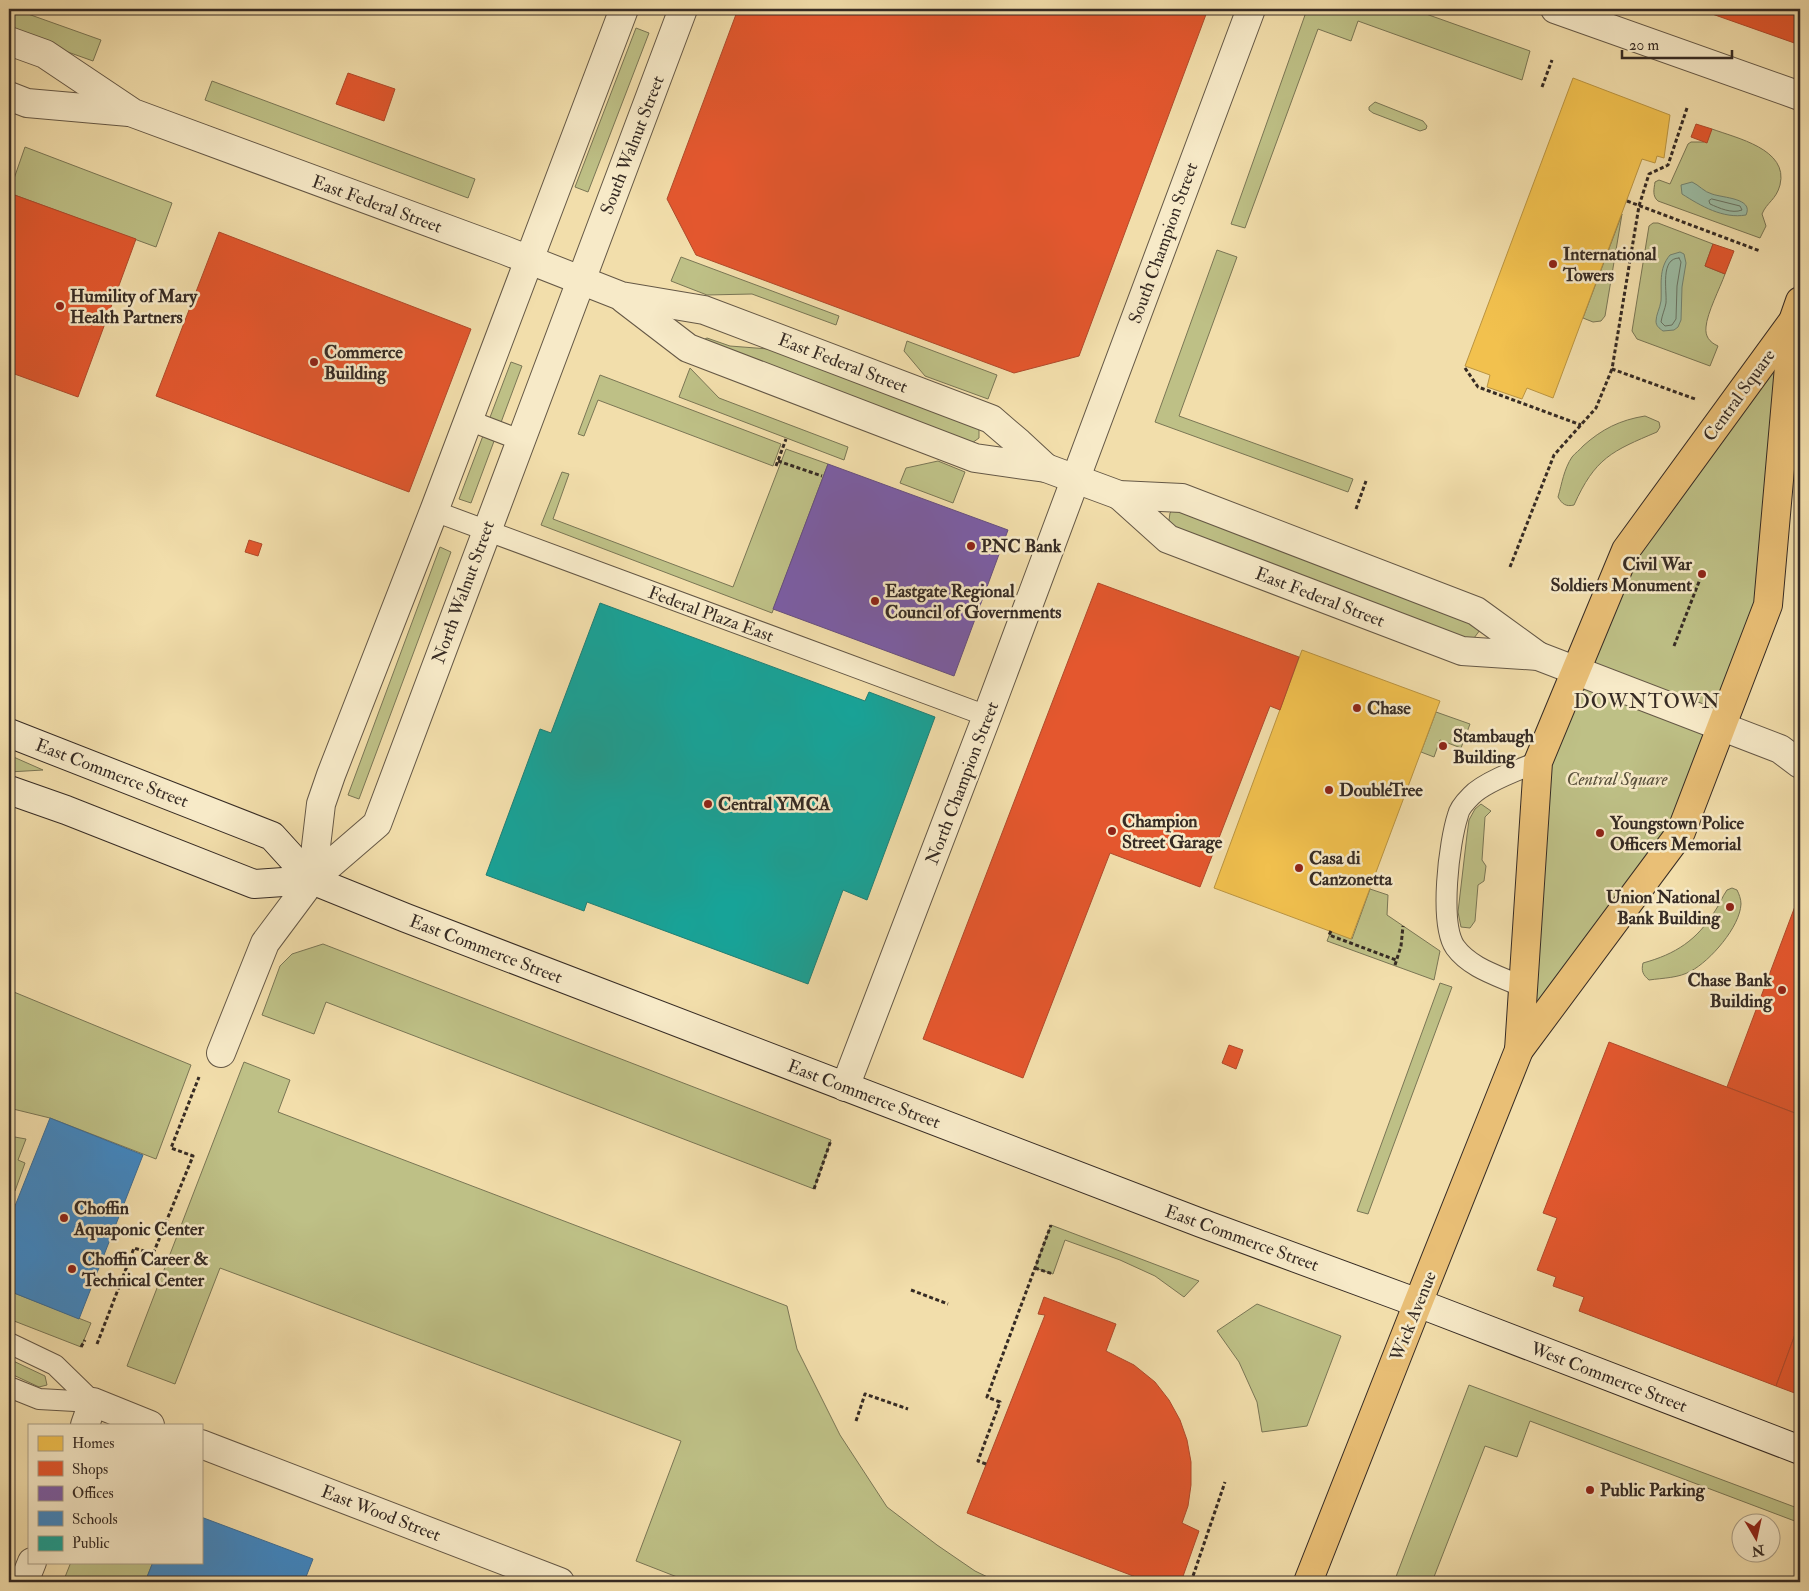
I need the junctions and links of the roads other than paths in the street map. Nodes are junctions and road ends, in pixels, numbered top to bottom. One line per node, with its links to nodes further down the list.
1 (624, 9): 9 (street)
2 (683, 9): 10 (street, South Walnut Street)
3 (1251, 9): 16 (street, South Champion Street)
4 (1555, 9): 7 (street)
5 (9, 41): 8 (street, East Federal Street)
6 (9, 96): 8 (street, East Federal Street)
7 (1800, 96)
8 (133, 113): 9 (street, East Federal Street)
9 (529, 260): 10 (street, East Federal Street); 13 (street, North Walnut Street)
10 (581, 280): 11 (street, East Federal Street); 14 (street, North Walnut Street)
11 (621, 296): 15 (street, East Federal Street); 15 (street, East Federal Street)
12 (1796, 311): 21 (main road, Central Square); 23 (main road, Central Square)
13 (468, 420): 14 (lane); 18 (street, North Walnut Street)
14 (520, 440): 19 (street, North Walnut Street)
15 (1046, 468): 16 (street, East Federal Street)
16 (1076, 478): 17 (street, East Federal Street); 22 (street, North Champion Street)
17 (1119, 495): 20 (street, East Federal Street); 20 (street, East Federal Street)
18 (434, 511): 19 (lane, Federal Plaza East); 28 (street, North Walnut Street)
19 (486, 530): 22 (lane, Federal Plaza East); 28 (street, North Walnut Street)
20 (1538, 656): 21 (street, East Federal Street)
21 (1576, 672): 23 (street, East Federal Street); 26 (main road, Central Square)
22 (987, 716): 32 (street, North Champion Street)
23 (1722, 726): 25 (street, East Federal Street); 30 (main road, Central Square)
24 (9, 733): 28 (street, East Commerce Street)
25 (1794, 754)
26 (1538, 762): 29 (main road, Central Square); 29 (lane)
27 (9, 790): 28 (street, East Commerce Street)
28 (312, 880): 31 (street, North Walnut Street); 32 (street, East Commerce Street)
29 (1524, 986): 30 (main road, Central Square)
30 (1519, 1050): 33 (main road, Wick Avenue)
31 (212, 1062)
32 (845, 1087): 33 (street, East Commerce Street)
33 (1418, 1303): 39 (street, West Commerce Street); 43 (main road, Wick Avenue)
34 (9, 1343): 36 (lane)
35 (9, 1387): 36 (lane)
36 (89, 1413): 37 (street)
37 (145, 1424)
38 (202, 1444): 42 (street, East Wood Street)
39 (1800, 1450)
40 (31, 1564): 41 (street)
41 (24, 1582)
42 (560, 1582)
43 (1308, 1582)

